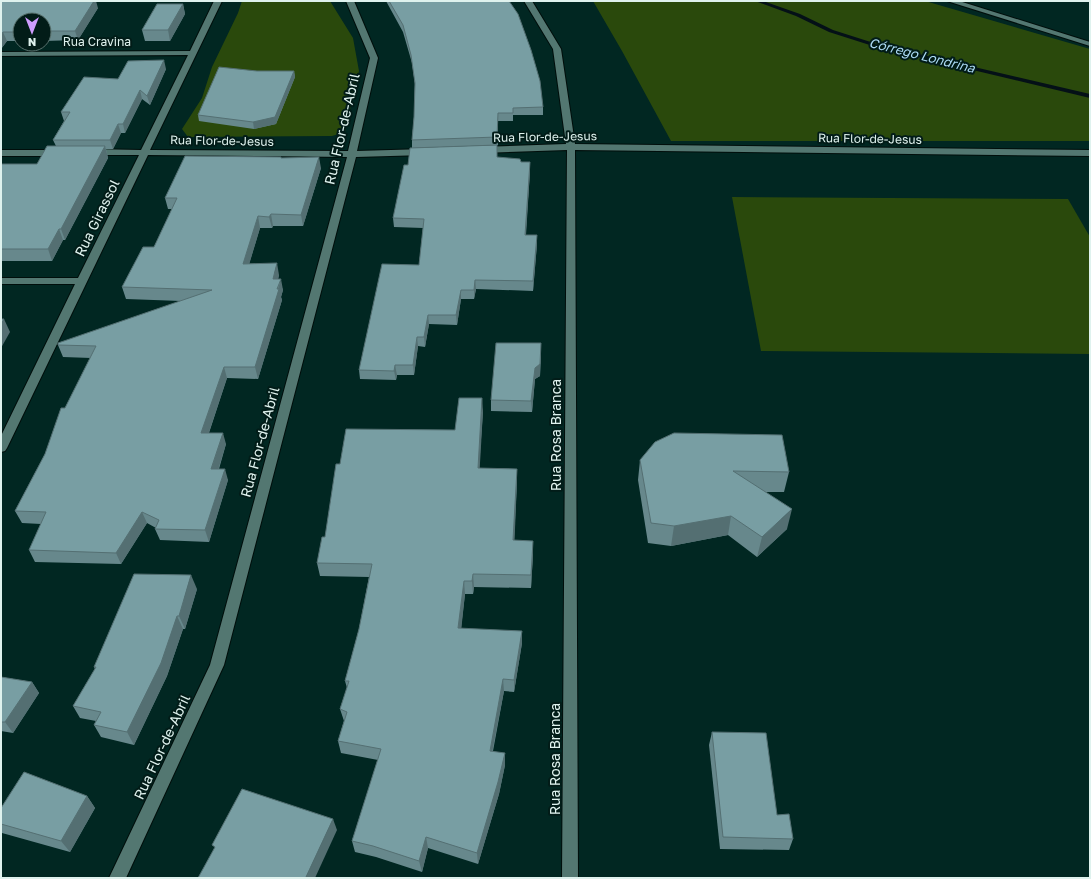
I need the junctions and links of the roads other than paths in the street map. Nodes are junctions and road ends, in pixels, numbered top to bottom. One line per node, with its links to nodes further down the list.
1 (218, 1): 6 (street, Rua Girassol)
2 (350, 1): 16 (street, Rua Flor-de-Abril)
3 (528, 1): 8 (street, Rua Rosa Branca)
4 (951, 1): 5 (street)
5 (1090, 44)
6 (193, 53): 7 (street, Rua Cravina); 12 (street, Rua Girassol)
7 (1, 54)
8 (571, 148): 9 (street, Rua Flor-de-Jesus); 15 (street, Rua Flor-de-Jesus); 21 (street, Rua Rosa Branca)
9 (470, 151)
10 (65, 152): 14 (street)
11 (81, 152): 12 (street, Rua Flor-de-Jesus)
12 (145, 152): 16 (street, Rua Flor-de-Jesus); 17 (street, Rua Girassol)
13 (430, 152): 16 (street, Rua Flor-de-Jesus)
14 (1, 153)
15 (1090, 153)
16 (352, 154): 20 (street, Rua Flor-de-Abril)
17 (82, 281): 18 (street); 19 (street, Rua Girassol)
18 (1, 282)
19 (1, 448)
20 (117, 878)
21 (570, 878)

